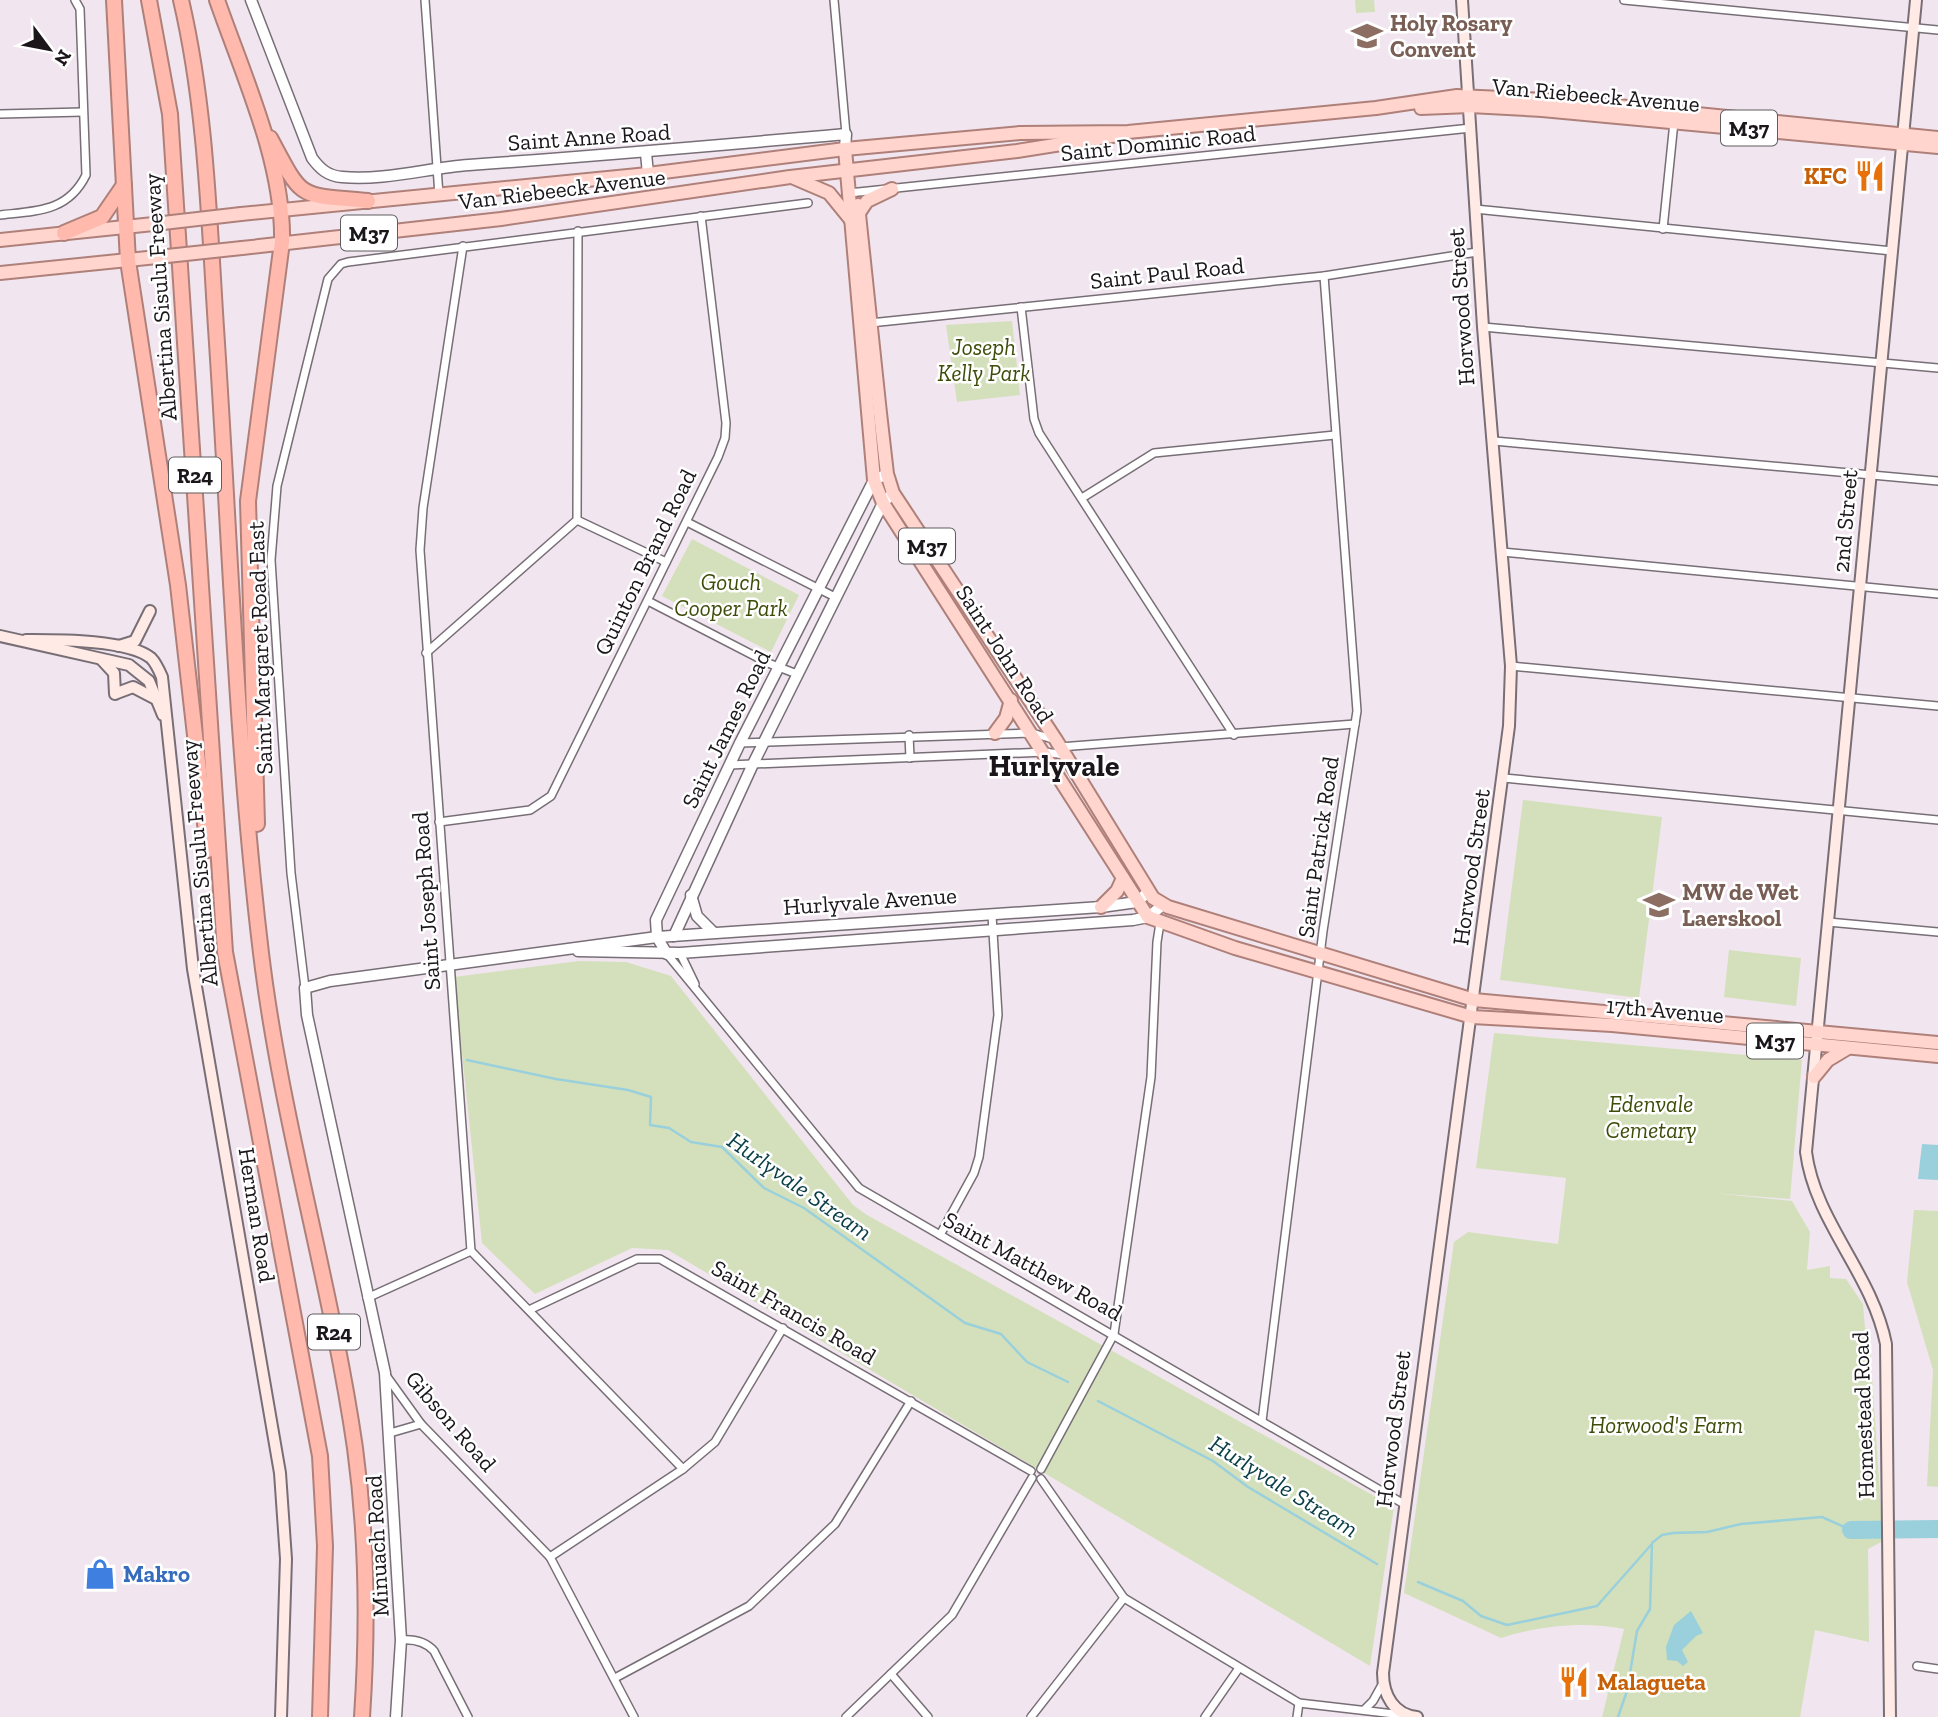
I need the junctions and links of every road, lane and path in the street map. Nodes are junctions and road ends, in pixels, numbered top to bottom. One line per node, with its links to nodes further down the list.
1 (75, 0): 15 (street)
2 (114, 0): 30 (highway)
3 (149, 0): 125 (highway, Albertina Sisulu Freeway / R24)
4 (181, 0): 126 (highway, R24)
5 (218, 0): 17 (highway)
6 (251, 0): 26 (street, Saint Anne Road)
7 (425, 0): 26 (street)
8 (834, 0): 23 (street)
9 (1462, 0): 14 (main road, Horwood Street)
10 (1624, 0): 12 (street)
11 (1916, 0): 12 (main road, 2nd Street)
12 (1914, 27): 13 (street); 21 (main road, 2nd Street)
13 (1938, 30)
14 (1469, 101): 18 (main road, Van Riebeeck Avenue / M37); 19 (main road, Horwood Street); 20 (main road, Van Riebeeck Avenue / M37)
15 (83, 112): 16 (street); 38 (street)
16 (0, 114)
17 (257, 115): 34 (highway); 36 (highway)
18 (1675, 117): 21 (main road, Van Riebeeck Avenue / M37); 42 (street)
19 (1471, 128): 31 (street, Saint Dominic Road); 37 (main road, Horwood Street)
20 (1128, 132): 23 (main road, Van Riebeeck Avenue / M37); 27 (main road, Van Riebeeck Avenue / M37)
21 (1903, 138): 22 (main road, Van Riebeeck Avenue / M37); 24 (main road, Van Riebeeck Avenue / M37); 48 (main road, 2nd Street)
22 (1938, 138)
23 (848, 143): 25 (street, Saint Anne Road); 27 (main road, Saint John Road / M37); 28 (main road, Van Riebeeck Avenue / M37)
24 (1938, 147)
25 (646, 153): 26 (street, Saint Anne Road); 28 (street)
26 (435, 167): 33 (street)
27 (851, 171): 29 (main road, Van Riebeeck Avenue / M37); 32 (main road, Saint John Road / M37)
28 (648, 174): 33 (main road, Van Riebeeck Avenue / M37)
29 (790, 177): 40 (main road); 46 (main road, Van Riebeeck Avenue / M37)
30 (124, 185): 41 (highway); 44 (highway)
31 (892, 189): 32 (street, Saint Dominic Road); 40 (main road)
32 (853, 193): 40 (main road, Saint John Road / M37)
33 (439, 195): 34 (main road, Van Riebeeck Avenue / M37)
34 (368, 201): 36 (main road, Van Riebeeck Avenue / M37)
35 (808, 203): 39 (street)
36 (283, 209): 41 (main road, Van Riebeeck Avenue / M37, bridge); 46 (highway)
37 (1475, 209): 42 (street); 49 (main road, Horwood Street)
38 (0, 215)
39 (701, 216): 43 (street); 68 (street, Quinton Brand Road)
40 (855, 217): 54 (main road, Saint John Road / M37)
41 (127, 228): 44 (main road, Van Riebeeck Avenue / M37); 50 (highway)
42 (1663, 229): 48 (street)
43 (578, 231): 47 (street); 67 (street)
44 (64, 233): 45 (main road, Van Riebeeck Avenue / M37)
45 (0, 240)
46 (282, 242): 50 (main road, Van Riebeeck Avenue / M37, bridge); 126 (highway)
47 (463, 246): 80 (street, Saint Joseph Road); 132 (street, Saint Margaret Road East)
48 (1892, 250): 56 (main road, 2nd Street)
49 (1477, 252): 52 (street, Saint Paul Road); 55 (main road, Horwood Street)
50 (128, 261): 51 (main road, Van Riebeeck Avenue / M37); 125 (highway)
51 (0, 273)
52 (1324, 276): 53 (street, Saint Paul Road); 58 (street, Saint Patrick Road)
53 (1021, 307): 54 (street, Saint Paul Road); 65 (street)
54 (865, 323): 60 (main road, Saint John Road / M37); 62 (main road, Saint John Road / M37)
55 (1483, 327): 56 (street); 59 (main road, Horwood Street)
56 (1881, 362): 57 (street); 61 (main road, 2nd Street)
57 (1938, 368)
58 (1335, 435): 65 (street); 90 (street, Saint Patrick Road)
59 (1494, 440): 61 (street); 69 (main road, Horwood Street)
60 (887, 474): 62 (street); 64 (main road, Saint John Road / M37)
61 (1870, 475): 63 (street); 71 (main road, 2nd Street)
62 (874, 480): 66 (main road, Saint John Road / M37); 72 (street, Saint James Road)
63 (1938, 481)
64 (894, 493): 66 (street, Saint James Road); 97 (main road, Saint John Road / M37)
65 (1082, 498): 94 (street)
66 (883, 503): 74 (street, Saint James Road); 87 (main road, Saint John Road / M37)
67 (577, 520): 70 (street); 80 (street)
68 (687, 522): 70 (street, Quinton Brand Road); 72 (street)
69 (1502, 552): 71 (street); 83 (main road, Horwood Street)
70 (666, 562): 75 (street, Quinton Brand Road)
71 (1860, 586): 73 (street); 85 (main road, 2nd Street)
72 (817, 589): 74 (street); 82 (street, Saint James Road)
73 (1938, 594)
74 (835, 597): 84 (street, Saint James Road)
75 (648, 601): 82 (street); 105 (street, Quinton Brand Road)
76 (150, 611): 79 (main road)
77 (0, 636): 78 (main road, Herman Road)
78 (26, 640): 79 (main road, Herman Road); 81 (main road, Herman Road)
79 (113, 646): 89 (main road, Herman Road)
80 (426, 653): 105 (street, Saint Joseph Road)
81 (99, 658): 86 (main road, Herman Road); 86 (main road)
82 (778, 666): 84 (street); 96 (street, Saint James Road)
83 (1511, 666): 85 (street); 102 (main road, Horwood Street)
84 (797, 674): 95 (street, Saint James Road)
85 (1850, 698): 88 (street); 103 (main road, 2nd Street)
86 (156, 699): 89 (main road, Herman Road)
87 (1011, 700): 91 (main road); 92 (main road, Saint John Road / M37)
88 (1938, 706)
89 (165, 721): 169 (main road, Herman Road)
90 (1355, 723): 94 (street); 129 (street, Saint Patrick Road)
91 (995, 733): 92 (street); 93 (street)
92 (1032, 733): 97 (street); 98 (main road, Saint John Road / M37)
93 (909, 735): 95 (street); 99 (street)
94 (1234, 735): 97 (street)
95 (764, 742): 96 (street); 100 (street, Saint James Road)
96 (740, 743): 101 (street, Saint James Road)
97 (1060, 748): 98 (street); 106 (main road, Saint John Road / M37)
98 (1045, 752): 99 (street); 107 (main road, Saint John Road / M37)
99 (910, 758): 100 (street)
100 (752, 764): 101 (street); 109 (street, Saint James Road)
101 (729, 765): 115 (street, Saint James Road)
102 (1504, 778): 103 (street); 134 (main road, Horwood Street)
103 (1838, 811): 104 (street); 117 (main road, 2nd Street)
104 (1938, 820)
105 (439, 822): 130 (street, Saint Joseph Road)
106 (1135, 869): 108 (main road, Saint John Road / M37); 114 (main road)
107 (1123, 878): 110 (main road, Saint John Road / M37); 112 (main road)
108 (1148, 892): 110 (street); 111 (main road, M37)
109 (691, 894): 119 (street); 121 (street, Saint James Road)
110 (1137, 902): 112 (street, Hurlyvale Avenue); 116 (main road, Saint John Road / M37)
111 (1163, 905): 114 (main road, M37); 116 (street)
112 (1101, 906): 113 (street, Hurlyvale Avenue)
113 (992, 915): 118 (street); 119 (street, Hurlyvale Avenue)
114 (1197, 915): 129 (main road, M37)
115 (656, 920): 122 (street, Saint James Road); 123 (street)
116 (1154, 920): 118 (street, Hurlyvale Avenue); 131 (main road, Hurlyvale Avenue / M37); 147 (street)
117 (1828, 922): 120 (street); 136 (main road, 2nd Street)
118 (993, 930): 127 (street, Hurlyvale Avenue); 142 (street)
119 (712, 932): 121 (street, Hurlyvale Avenue)
120 (1938, 932)
121 (674, 936): 122 (street, Hurlyvale Avenue); 127 (street, Saint Matthew Road)
122 (657, 937): 123 (street, Hurlyvale Avenue); 128 (street, Saint Matthew Road)
123 (638, 939): 124 (street, Hurlyvale Avenue)
124 (570, 950): 128 (street, Hurlyvale Avenue); 130 (street, Hurlyvale Avenue)
125 (225, 952): 170 (highway, Albertina Sisulu Freeway / R24)
126 (261, 952): 171 (highway, R24)
127 (680, 953): 128 (street, Hurlyvale Avenue); 133 (street, Saint Matthew Road)
128 (667, 954): 133 (street, Saint Matthew Road)
129 (1322, 954): 131 (street, Saint Patrick Road); 134 (main road, M37)
130 (449, 964): 132 (street, Hurlyvale Avenue); 143 (street, Saint Joseph Road)
131 (1319, 971): 135 (main road, Hurlyvale Avenue / M37); 150 (street, Saint Patrick Road)
132 (305, 988): 144 (street, Gibson Road)
133 (700, 995): 142 (street, Saint Matthew Road)
134 (1474, 1000): 135 (main road, Horwood Street); 136 (main road, 17th Avenue / M37)
135 (1472, 1017): 138 (main road, 17th Avenue / M37); 155 (main road, Horwood Street)
136 (1818, 1031): 137 (main road, 17th Avenue / M37); 138 (main road, 2nd Street)
137 (1938, 1043)
138 (1817, 1045): 139 (main road, 17th Avenue / M37); 141 (main road, Homestead Road)
139 (1848, 1048): 140 (main road, 17th Avenue / M37); 141 (main road)
140 (1938, 1056)
141 (1814, 1077): 167 (main road, Homestead Road)
142 (940, 1236): 147 (street, Saint Matthew Road)
143 (471, 1251): 144 (street); 145 (street)
144 (366, 1298): 148 (street, Gibson Road)
145 (529, 1310): 146 (street, Saint Francis Road); 153 (street)
146 (783, 1328): 149 (street, Saint Francis Road); 153 (street)
147 (1114, 1334): 150 (street, Saint Matthew Road); 154 (street)
148 (385, 1373): 151 (street, Gibson Road); 152 (street, Minuach Road)
149 (911, 1401): 154 (street, Saint Francis Road); 163 (street)
150 (1262, 1422): 155 (street, Saint Matthew Road)
151 (421, 1424): 152 (street); 156 (street, Gibson Road)
152 (390, 1433): 158 (street, Minuach Road)
153 (683, 1469): 156 (street)
154 (1035, 1476): 157 (street); 162 (street)
155 (1405, 1504): 164 (main road, Horwood Street)
156 (550, 1557): 163 (street, Gibson Road)
157 (1124, 1598): 160 (street); 177 (street)
158 (401, 1640): 172 (street, Minuach Road); 173 (street)
159 (1917, 1666): 161 (street)
160 (1239, 1668): 165 (street); 178 (street)
161 (1938, 1670)
162 (891, 1674): 175 (street); 176 (street)
163 (615, 1678): 174 (street, Gibson Road)
164 (1383, 1683): 166 (street); 168 (main road)
165 (1299, 1703): 166 (street); 179 (street)
166 (1363, 1710): 168 (street)
167 (1889, 1714)
168 (1413, 1716)
169 (281, 1717)
170 (320, 1717)
171 (362, 1717)
172 (396, 1717)
173 (468, 1717)
174 (634, 1717)
175 (846, 1717)
176 (928, 1717)
177 (1031, 1717)
178 (1205, 1717)
179 (1297, 1717)

